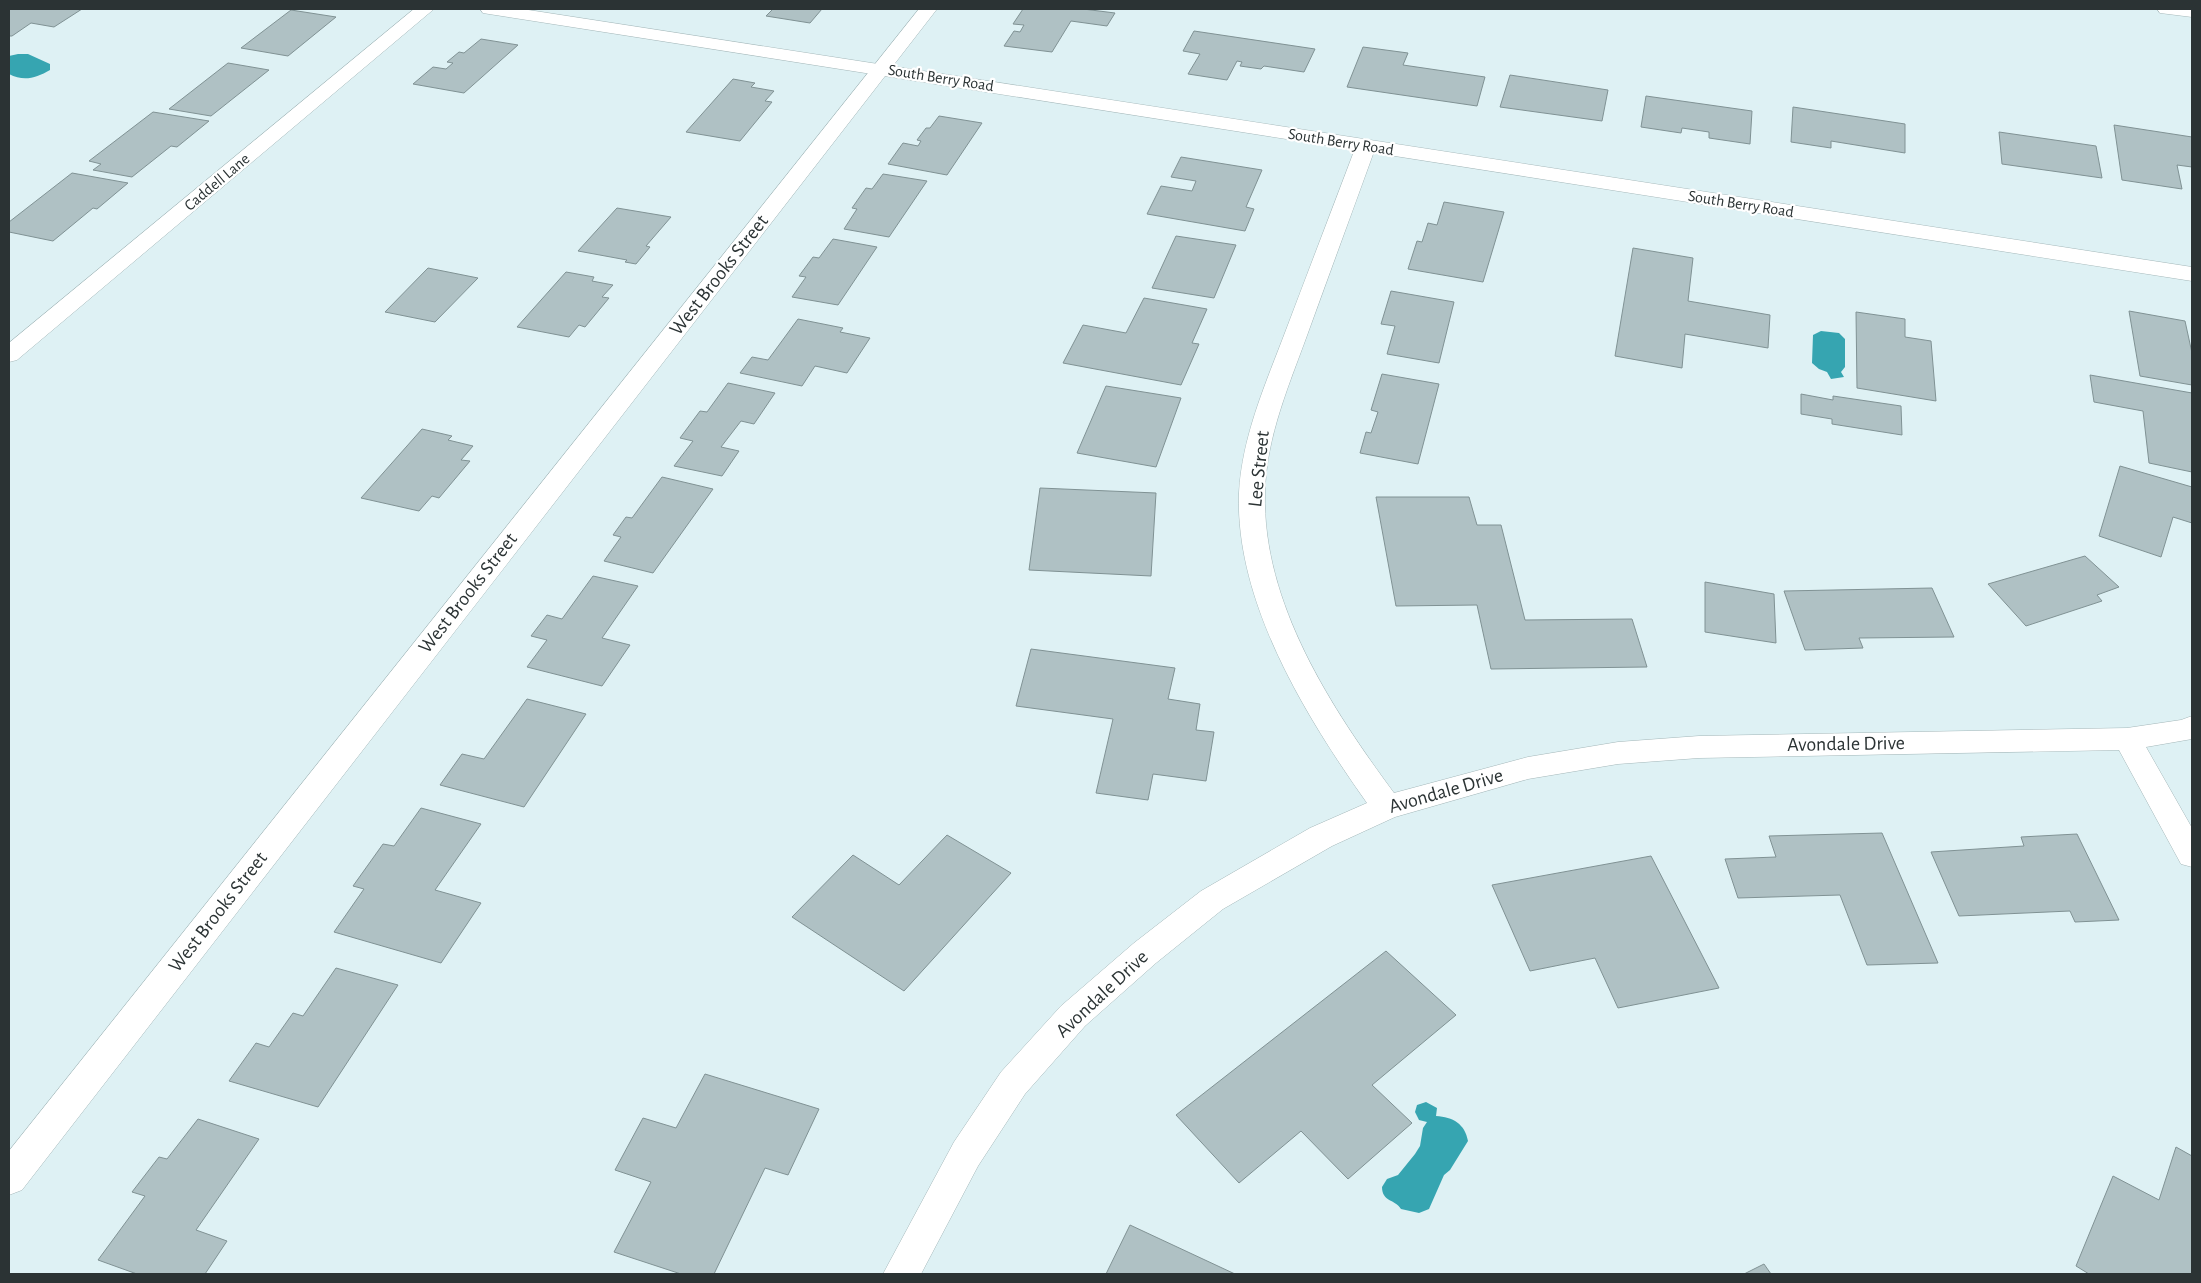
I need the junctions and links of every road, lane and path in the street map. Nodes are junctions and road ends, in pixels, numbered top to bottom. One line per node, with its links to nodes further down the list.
1 (425, 9): 9 (street, Caddell Lane)
2 (490, 9): 6 (street, South Berry Road)
3 (928, 9): 6 (street, West Brooks Street)
4 (2166, 9): 5 (street)
5 (2192, 12)
6 (881, 69): 7 (street, South Berry Road); 14 (street, West Brooks Street)
7 (1366, 146): 8 (street, South Berry Road); 12 (street, Lee Street)
8 (2192, 274)
9 (9, 355)
10 (2192, 727): 11 (street, Avondale Drive)
11 (2127, 739): 12 (street, Avondale Drive); 13 (street)
12 (1387, 807): 15 (street, Avondale Drive)
13 (2192, 855)
14 (9, 1178)
15 (902, 1274)

